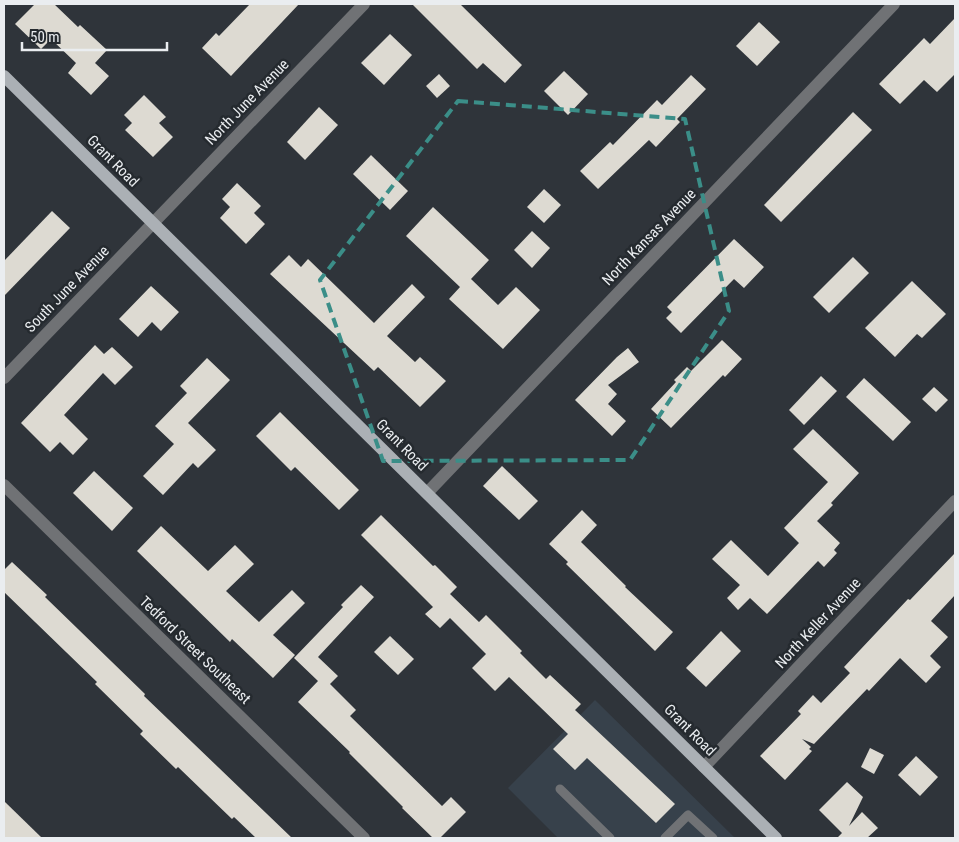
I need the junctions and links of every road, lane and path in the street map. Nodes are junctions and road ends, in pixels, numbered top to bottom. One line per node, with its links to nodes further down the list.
1 (364, 4): 4 (street, North June Avenue)
2 (894, 4): 7 (street, North Kansas Avenue)
3 (4, 76): 4 (main road, Grant Road)
4 (153, 223): 5 (street, South June Avenue); 7 (main road, Grant Road)
5 (4, 378)
6 (4, 485): 11 (street, Tedford Street Southeast)
7 (427, 493): 9 (main road, Grant Road)
8 (955, 501): 9 (street, North Keller Avenue)
9 (704, 767): 15 (main road, Grant Road)
10 (560, 789): 12 (lane)
11 (364, 838)
12 (610, 838)
13 (665, 838): 14 (lane)
14 (713, 838)
15 (776, 838)

